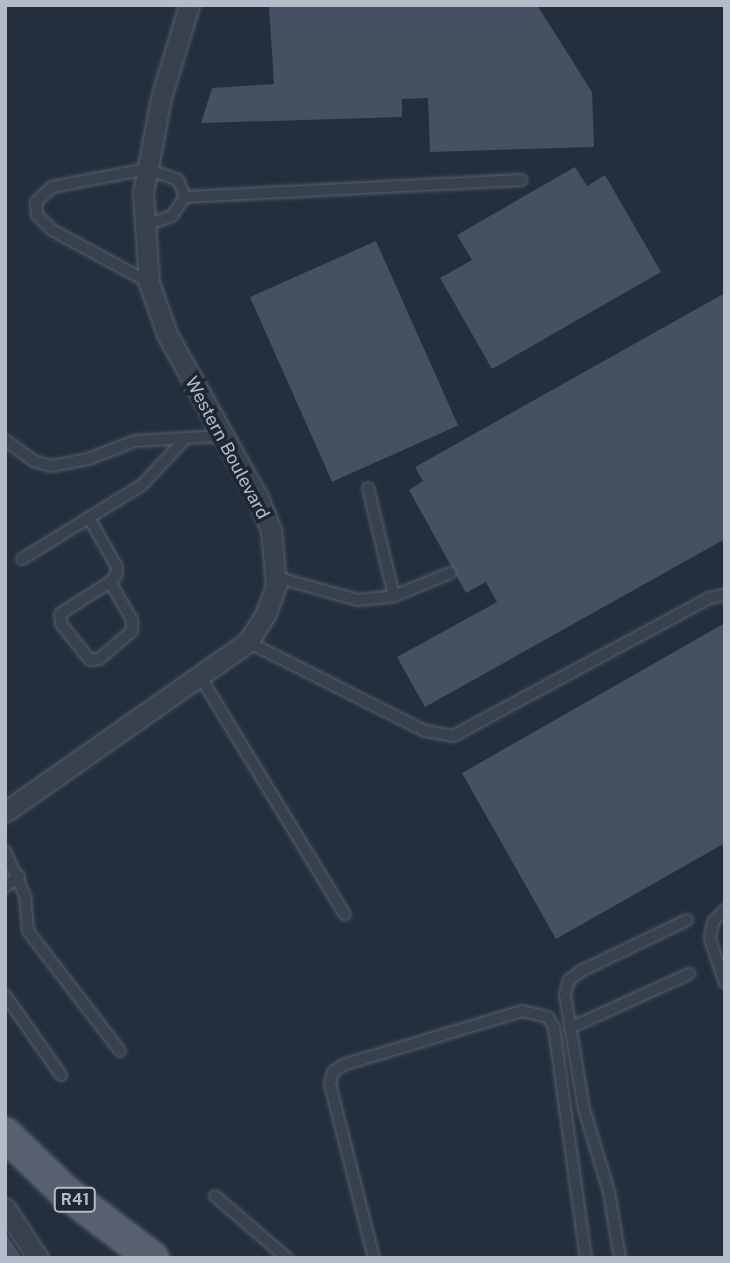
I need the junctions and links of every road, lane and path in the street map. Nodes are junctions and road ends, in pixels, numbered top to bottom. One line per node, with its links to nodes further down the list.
1 (190, 5): 2 (street, Western Boulevard)
2 (148, 169): 4 (lane); 5 (street, Western Boulevard); 6 (lane)
3 (523, 180): 4 (lane)
4 (185, 197): 5 (lane)
5 (143, 226): 6 (street, Western Boulevard)
6 (149, 283): 7 (street, Western Boulevard)
7 (223, 436): 8 (lane); 14 (street, Western Boulevard)
8 (185, 439): 9 (lane); 11 (lane)
9 (5, 440)
10 (368, 488): 17 (lane)
11 (89, 518): 12 (lane); 15 (lane)
12 (22, 559)
13 (450, 573): 17 (lane)
14 (275, 577): 17 (lane); 18 (street, Western Boulevard)
15 (110, 582): 15 (lane)
16 (725, 595): 18 (lane)
17 (394, 596)
18 (248, 642): 19 (street, Western Boulevard)
19 (201, 678): 20 (street, Western Boulevard); 25 (lane)
20 (5, 812)
21 (5, 851): 22 (lane)
22 (19, 876): 23 (lane); 31 (lane)
23 (5, 887)
24 (725, 910): 28 (lane)
25 (345, 915)
26 (687, 920): 30 (lane)
27 (689, 974): 30 (lane)
28 (725, 983)
29 (5, 995): 32 (lane)
30 (570, 1028): 41 (lane)
31 (120, 1051)
32 (61, 1075)
33 (5, 1135): 37 (main road, R41)
34 (215, 1196): 38 (lane)
35 (5, 1208): 36 (street)
36 (38, 1258)
37 (152, 1258)
38 (287, 1258)
39 (374, 1258): 40 (lane)
40 (586, 1258)
41 (620, 1258)

